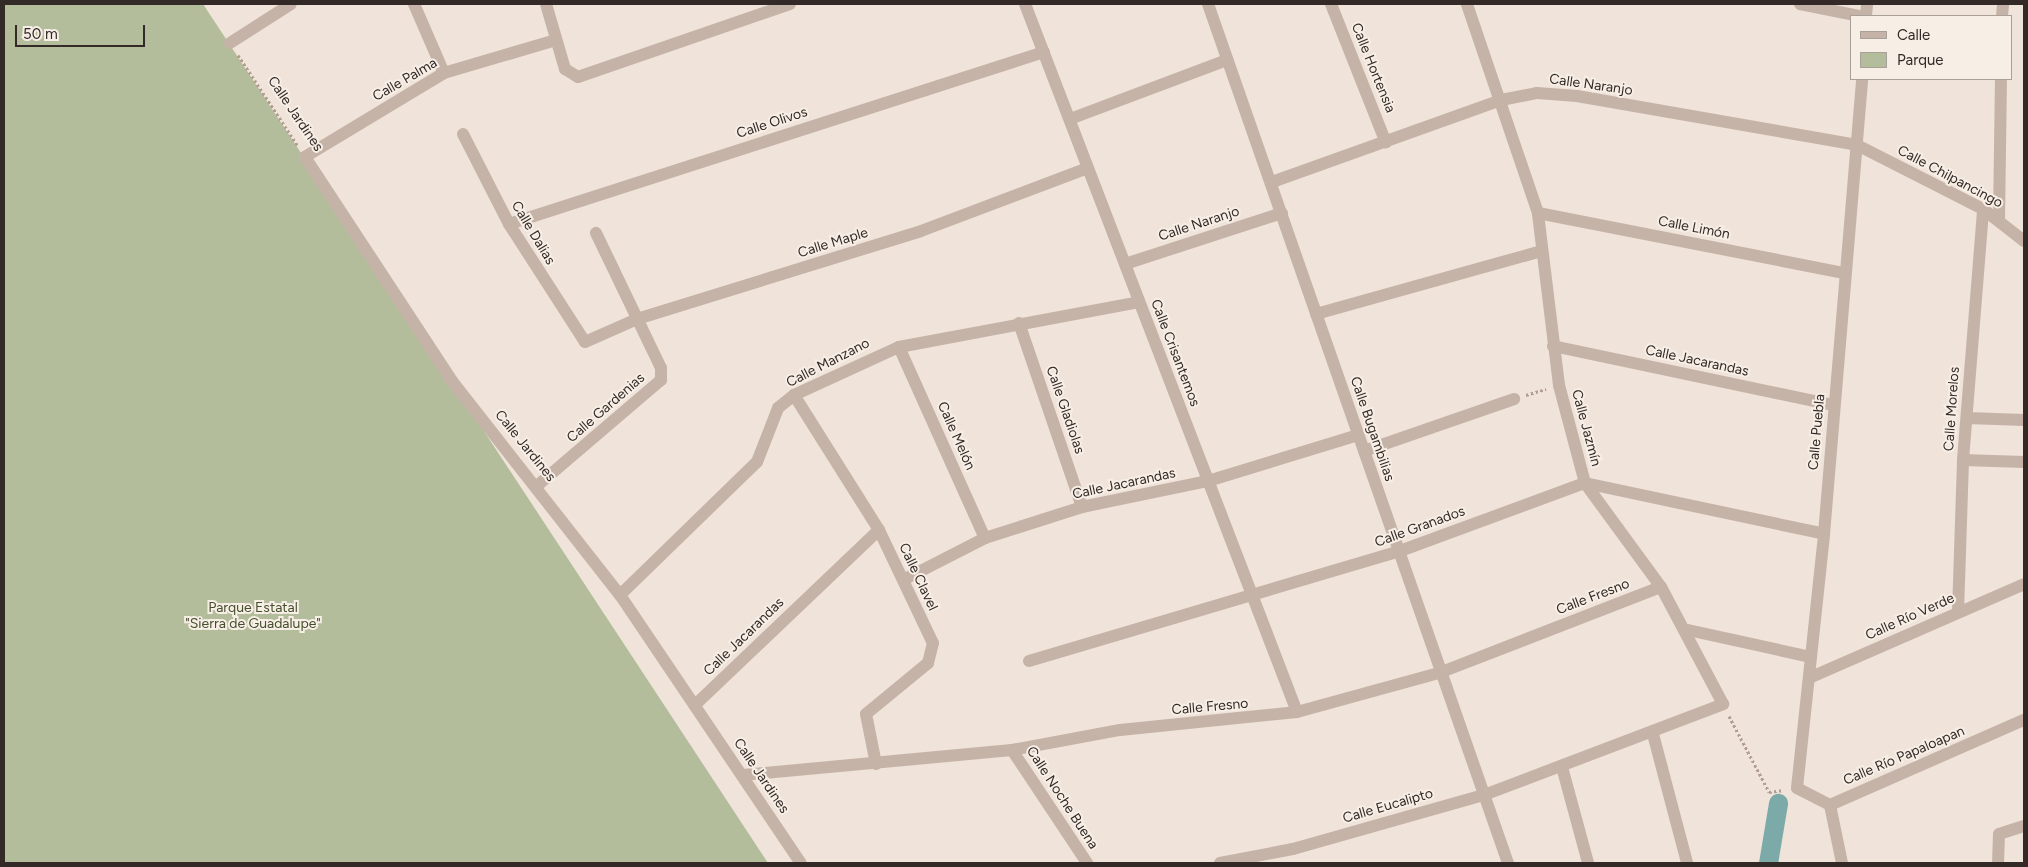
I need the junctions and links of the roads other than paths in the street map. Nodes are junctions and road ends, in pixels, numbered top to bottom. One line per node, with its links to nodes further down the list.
1 (291, 4): 13 (street)
2 (414, 4): 16 (street)
3 (546, 4): 12 (street)
4 (790, 4): 10 (street)
5 (1025, 4): 14 (street, Calle Crisantemos)
6 (1208, 4): 15 (street, Calle Bugambilias)
7 (1331, 4): 22 (street, Calle Hortensia)
8 (1467, 4): 19 (street, Calle Jazmín)
9 (1800, 4): 11 (street)
10 (767, 7): 12 (street)
11 (1854, 15)
12 (556, 40): 16 (street, Calle Palma)
13 (230, 44)
14 (1044, 52): 20 (street, Calle Crisantemos); 31 (street, Calle Olivos)
15 (1227, 60): 20 (street); 26 (street, Calle Bugambilias)
16 (444, 73): 24 (street, Calle Palma)
17 (1862, 80): 23 (street, Calle Puebla)
18 (2002, 80): 30 (street)
19 (1501, 100): 22 (street, Calle Naranjo); 23 (street, Calle Naranjo); 29 (street, Calle Jazmín)
20 (1070, 119): 25 (street, Calle Crisantemos)
21 (463, 134): 31 (street, Calle Dalias)
22 (1386, 142): 26 (street, Calle Naranjo)
23 (1857, 145): 27 (street, Calle Chilpancingo); 36 (street, Calle Puebla)
24 (305, 157): 55 (street, Calle Jardines)
25 (1088, 168): 35 (street, Calle Crisantemos); 39 (street, Calle Maple)
26 (1272, 182): 28 (street, Calle Bugambilias)
27 (1983, 209): 30 (street, Calle Chilpancingo); 47 (street, Calle Morelos)
28 (1282, 213): 35 (street, Calle Naranjo); 38 (street, Calle Bugambilias)
29 (1538, 213): 34 (street, Calle Jazmín); 36 (street, Calle Limón)
30 (1999, 220): 33 (street, Calle Chilpancingo)
31 (509, 224): 41 (street, Calle Dalias)
32 (596, 233): 39 (street, Calle Gardenias)
33 (2024, 241)
34 (1541, 251): 38 (street); 42 (street, Calle Jazmín)
35 (1125, 264): 37 (street, Calle Crisantemos)
36 (1844, 273): 46 (street, Calle Puebla)
37 (1139, 302): 40 (street, Calle Manzano); 53 (street, Calle Crisantemos)
38 (1316, 314): 49 (street, Calle Bugambilias)
39 (637, 319): 41 (street, Calle Maple); 55 (street, Calle Gardenias)
40 (1018, 323): 43 (street, Calle Manzano); 56 (street, Calle Gladiolas)
41 (585, 342)
42 (1553, 346): 46 (street, Calle Jacarandas); 54 (street, Calle Jazmín)
43 (899, 347): 44 (street, Calle Manzano); 59 (street, Calle Melón)
44 (794, 395): 57 (street, Calle Clavel); 64 (street, Calle Manzano)
45 (1514, 399): 50 (street)
46 (1834, 405): 58 (street, Calle Puebla)
47 (1967, 418): 48 (street); 51 (street, Calle Morelos)
48 (2024, 420)
49 (1358, 435): 50 (street, Calle Bugambilias); 53 (street, Calle Jacarandas)
50 (1364, 452): 60 (street, Calle Bugambilias)
51 (1964, 460): 52 (street); 66 (street, Calle Morelos)
52 (2024, 462)
53 (1208, 481): 56 (street, Calle Jacarandas); 65 (street, Calle Crisantemos)
54 (1585, 483): 58 (street); 60 (street, Calle Granados); 63 (street, Calle Jazmín)
55 (538, 485): 64 (street, Calle Jardines)
56 (1082, 507): 59 (street, Calle Jacarandas)
57 (879, 530): 61 (street, Calle Clavel); 73 (street, Calle Jacarandas)
58 (1824, 534): 68 (street, Calle Puebla)
59 (985, 538): 61 (street, Calle Jacarandas)
60 (1400, 551): 65 (street, Calle Granados); 70 (street, Calle Bugambilias)
61 (904, 580): 78 (street, Calle Clavel)
62 (2024, 584): 66 (street, Calle Río Verde)
63 (1661, 587): 67 (street, Calle Jazmín); 70 (street, Calle Fresno)
64 (620, 595): 73 (street, Calle Jardines)
65 (1253, 597): 69 (street, Calle Granados); 74 (street, Calle Crisantemos)
66 (1958, 612): 71 (street, Calle Río Verde)
67 (1688, 630): 68 (street); 72 (street, Calle Jazmín)
68 (1811, 657): 71 (street, Calle Puebla)
69 (1029, 661)
70 (1439, 673): 74 (street, Calle Fresno); 81 (street, Calle Bugambilias)
71 (1809, 678): 82 (street, Calle Puebla)
72 (1723, 704): 76 (street, Calle Eucalipto)
73 (695, 705): 80 (street, Calle Jardines)
74 (1297, 712): 77 (street, Calle Fresno)
75 (2024, 720): 82 (street, Calle Río Papaloapan)
76 (1653, 734): 79 (street, Calle Eucalipto); 89 (street)
77 (1012, 750): 78 (street, Calle Fresno); 85 (street, Calle Noche Buena)
78 (876, 764): 80 (street, Calle Fresno)
79 (1562, 767): 81 (street, Calle Eucalipto); 88 (street)
80 (743, 775): 84 (street, Calle Jardines)
81 (1484, 795): 86 (street, Calle Eucalipto); 87 (street, Calle Bugambilias)
82 (1830, 805): 90 (street)
83 (2024, 826): 91 (street)
84 (801, 863)
85 (1087, 863)
86 (1220, 863)
87 (1508, 863)
88 (1588, 863)
89 (1687, 863)
90 (1842, 863)
91 (1998, 863)

